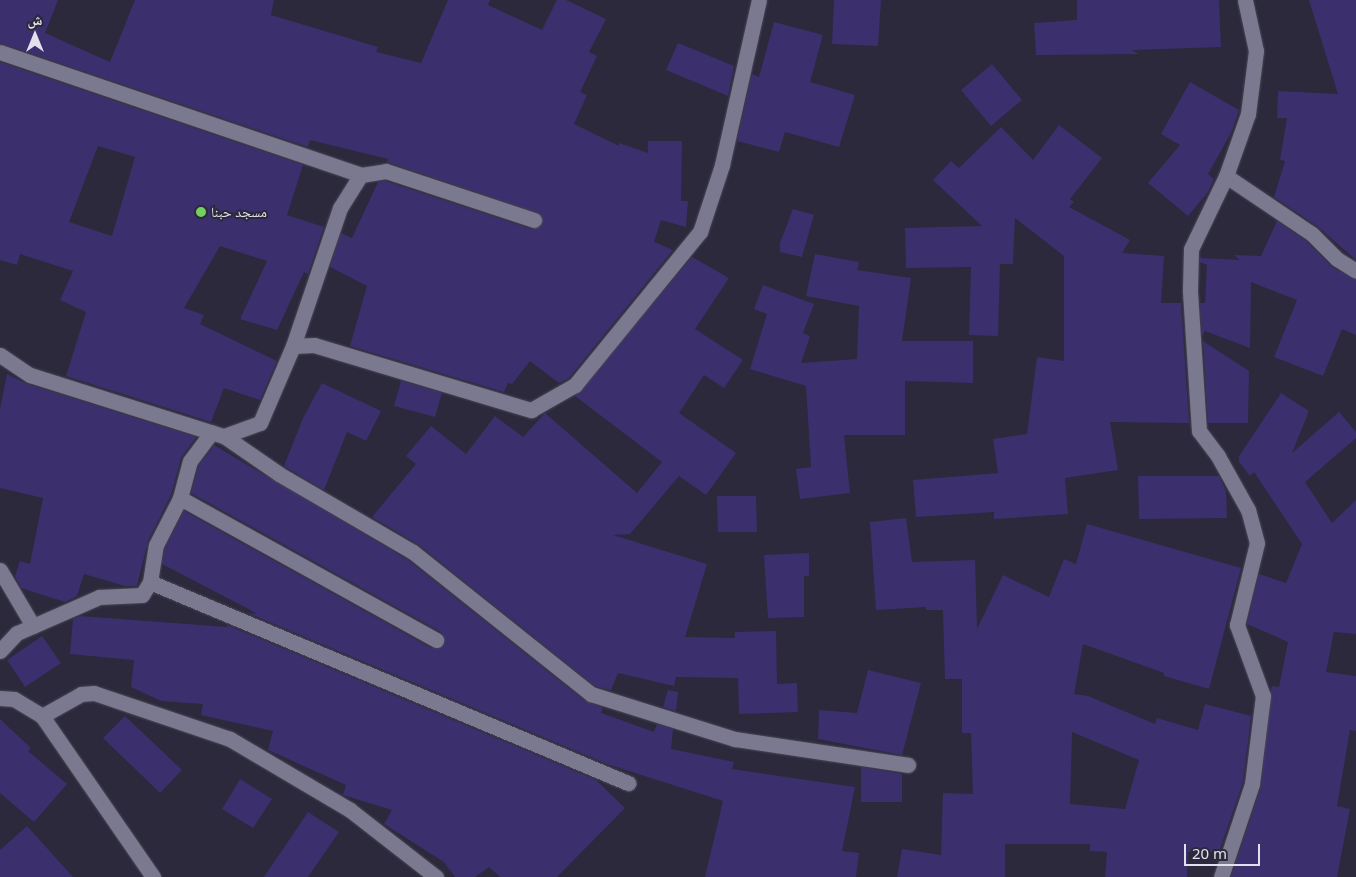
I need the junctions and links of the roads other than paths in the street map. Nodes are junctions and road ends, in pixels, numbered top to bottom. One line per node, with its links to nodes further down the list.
1 (759, 0): 8 (street)
2 (1245, 0): 5 (street)
3 (0, 52): 4 (street)
4 (362, 175): 6 (street); 8 (street)
5 (1226, 176): 7 (street); 23 (street)
6 (534, 220)
7 (1356, 270)
8 (293, 346): 10 (street)
9 (0, 355): 10 (street)
10 (218, 434): 11 (street); 19 (street)
11 (180, 498): 13 (street); 15 (street)
12 (0, 570): 14 (street)
13 (150, 582): 14 (street); 20 (street)
14 (33, 626): 16 (street)
15 (436, 640)
16 (0, 651)
17 (0, 698): 18 (street)
18 (42, 716): 21 (street); 22 (street)
19 (908, 764)
20 (628, 783)
21 (152, 877)
22 (436, 877)
23 (1221, 877)

